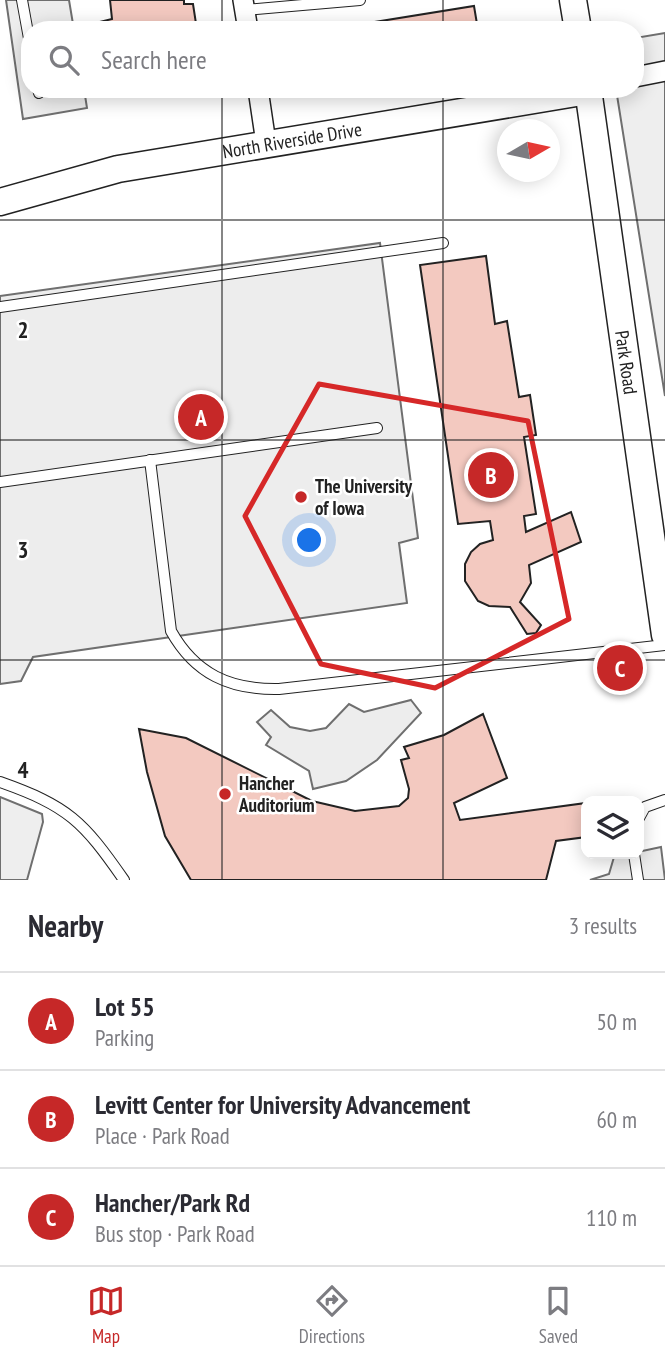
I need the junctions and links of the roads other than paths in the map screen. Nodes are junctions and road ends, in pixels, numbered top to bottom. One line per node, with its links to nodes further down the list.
1 (22, 0): 5 (lane)
2 (360, 0): 4 (lane)
3 (573, 0): 6 (street)
4 (244, 5)
5 (26, 21)
6 (576, 21)
7 (665, 71): 8 (street)
8 (644, 76)
9 (258, 98): 12 (street)
10 (540, 98): 12 (street, North Riverside Drive)
11 (590, 98): 19 (street, Park Road)
12 (266, 143): 13 (street, North Riverside Drive)
13 (0, 202)
14 (443, 243): 15 (lane)
15 (0, 307)
16 (377, 428): 17 (lane)
17 (150, 460): 18 (lane); 20 (lane)
18 (0, 482)
19 (665, 635)
20 (665, 645)
21 (0, 782): 25 (lane)
22 (665, 800): 23 (lane)
23 (644, 809)
24 (635, 859): 26 (lane)
25 (124, 880)
26 (638, 880)

